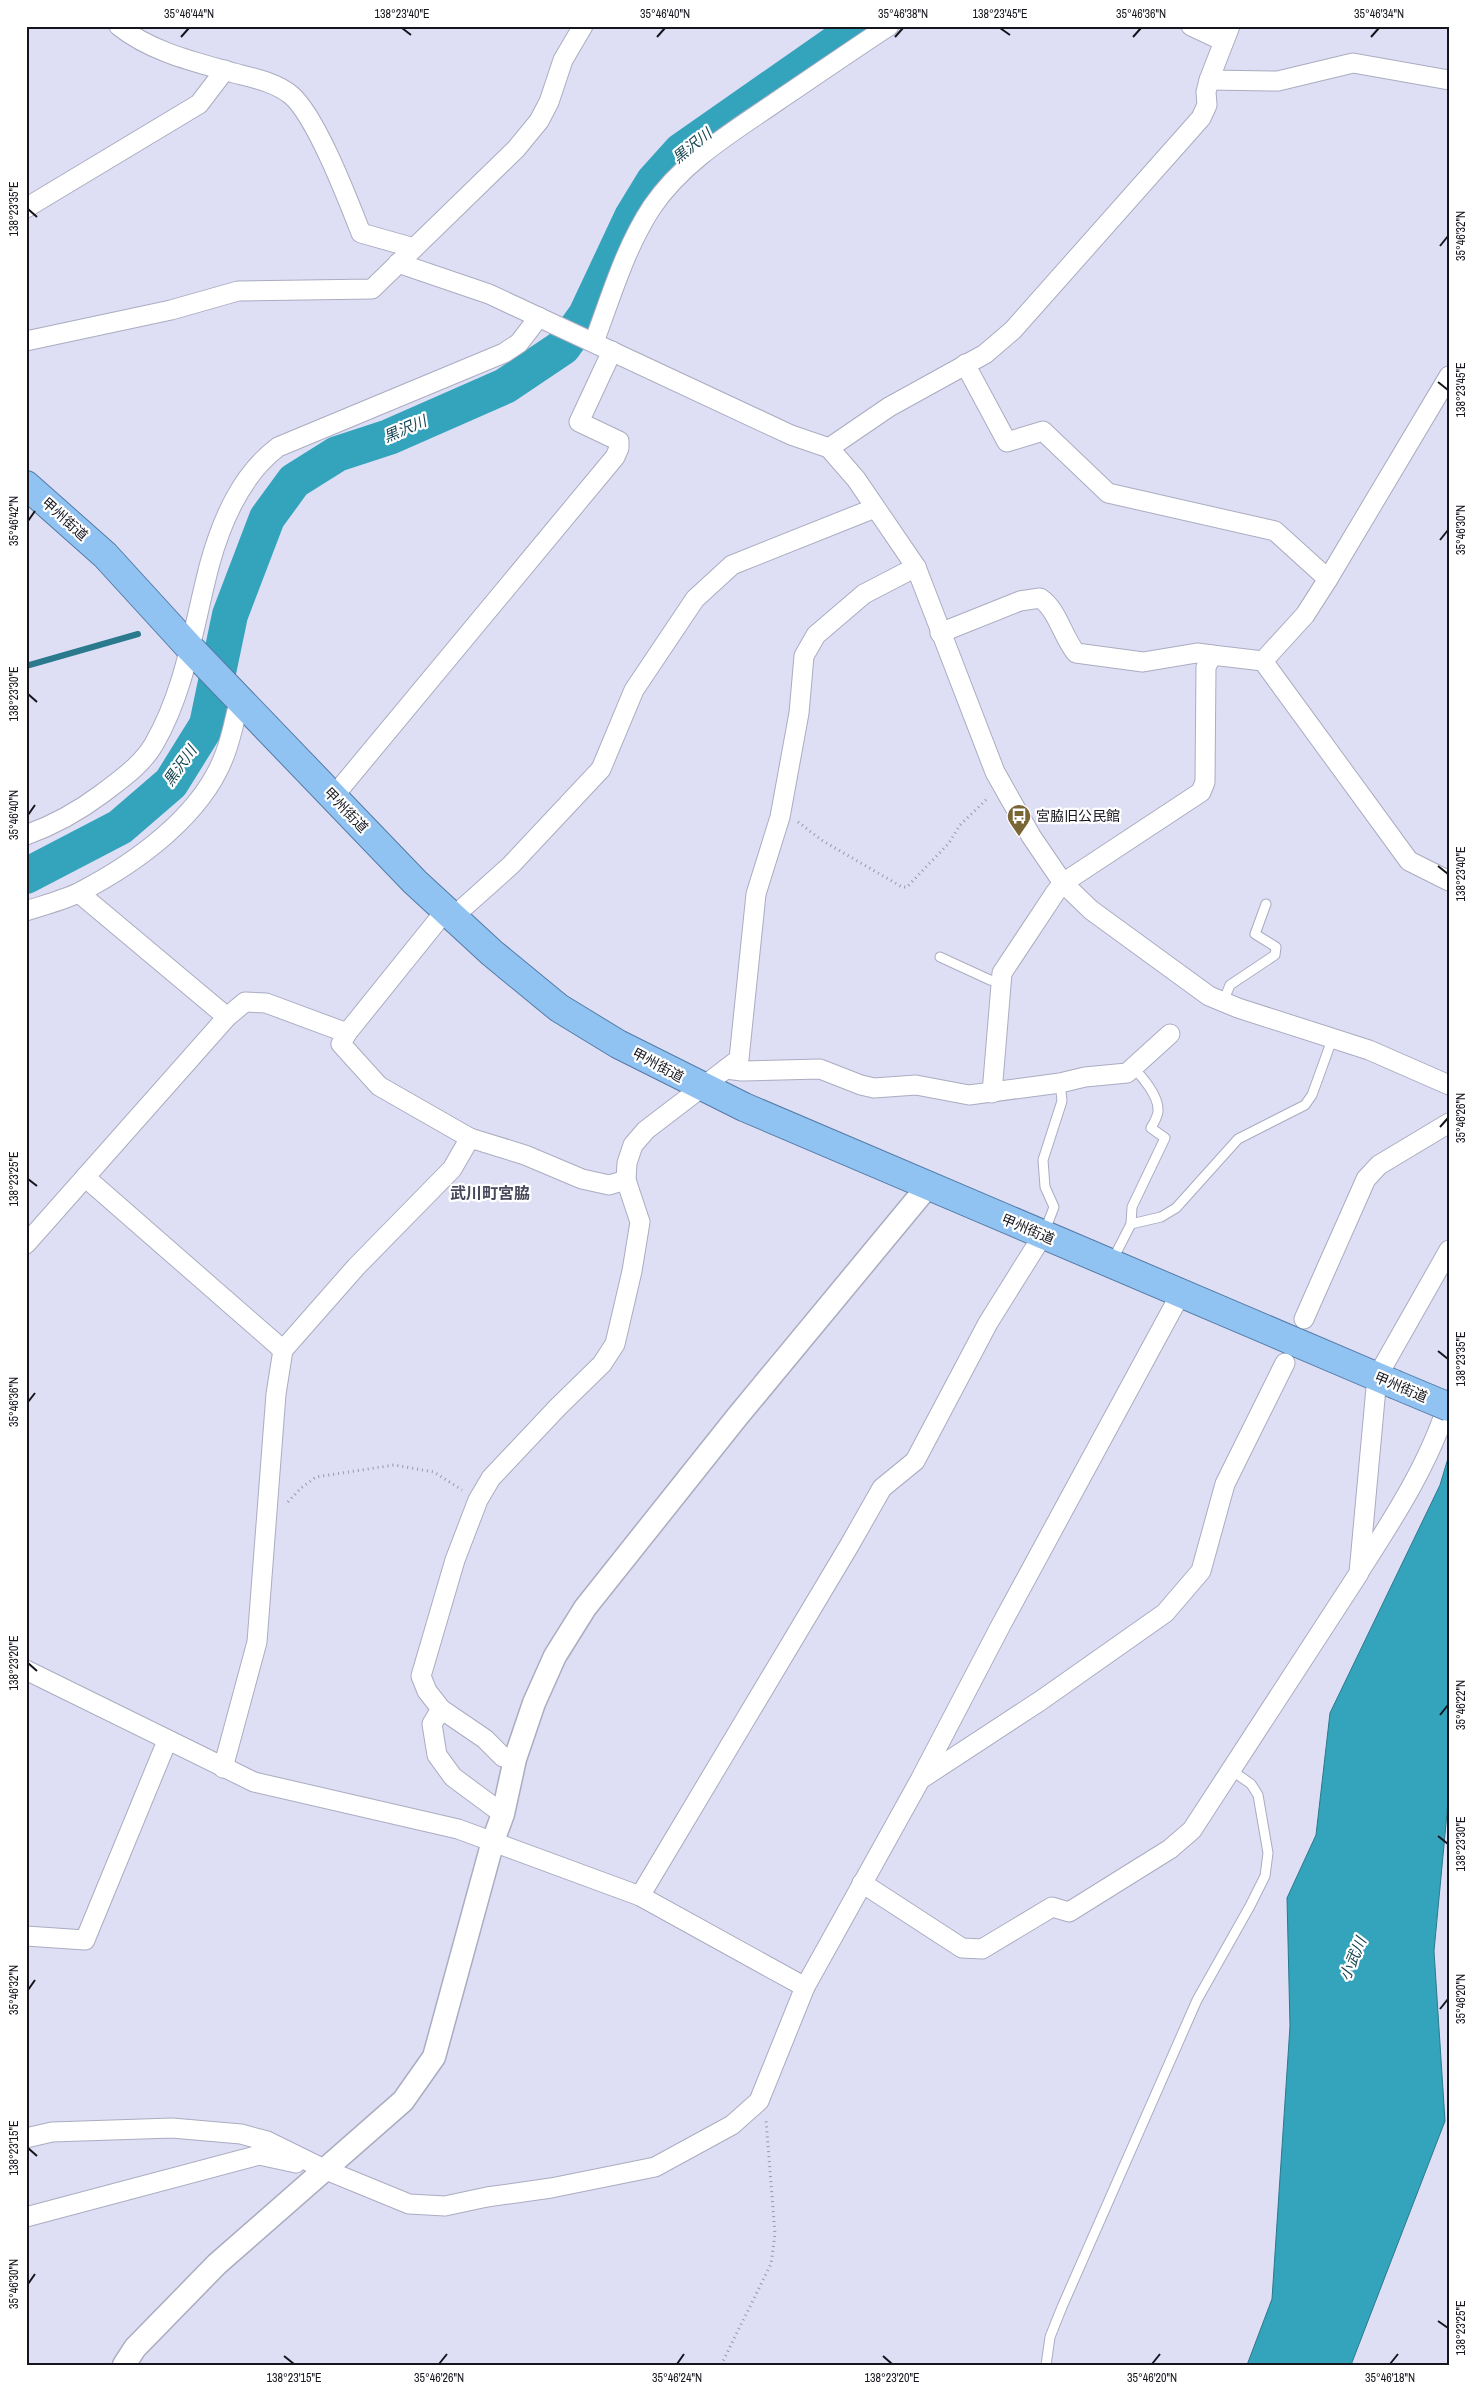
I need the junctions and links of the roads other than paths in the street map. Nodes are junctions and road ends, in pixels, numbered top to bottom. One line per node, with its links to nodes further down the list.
1 (119, 26): 6 (street)
2 (889, 26): 13 (street)
3 (1191, 26): 5 (street)
4 (581, 27): 10 (street)
5 (1226, 34): 7 (street)
6 (225, 70): 9 (street); 10 (street)
7 (1209, 80): 8 (street); 16 (street)
8 (1449, 80)
9 (26, 208)
10 (414, 248): 11 (street)
11 (398, 263): 12 (street); 14 (street)
12 (542, 318): 13 (street); 24 (street)
13 (587, 340): 15 (street)
14 (26, 341)
15 (612, 351): 18 (street); 28 (street)
16 (965, 364): 18 (street); 22 (street)
17 (1449, 376): 22 (street)
18 (829, 448): 20 (street)
19 (26, 485): 24 (highway, 甲州街道)
20 (875, 508): 21 (street); 35 (street)
21 (916, 567): 23 (street); 44 (street)
22 (1328, 579): 26 (street)
23 (940, 633): 25 (street); 31 (street)
24 (190, 648): 27 (highway, 甲州街道); 29 (street)
25 (1212, 655): 26 (street); 31 (street)
26 (1263, 661): 30 (street)
27 (240, 698): 28 (highway, 甲州街道); 32 (street)
28 (333, 796): 35 (highway, 甲州街道)
29 (26, 835)
30 (1449, 881)
31 (1063, 883): 37 (street); 38 (street)
32 (79, 893): 34 (street); 39 (street)
33 (1266, 904): 38 (lane)
34 (26, 910)
35 (449, 914): 40 (street); 47 (highway, 甲州街道)
36 (940, 957): 37 (lane)
37 (1000, 982): 48 (street)
38 (1223, 1002): 42 (street)
39 (227, 1017): 40 (street); 51 (street)
40 (347, 1034): 50 (street)
41 (1170, 1034): 43 (street)
42 (1333, 1036): 46 (street); 54 (lane)
43 (1133, 1068): 45 (street); 54 (lane)
44 (726, 1069): 47 (street); 48 (street)
45 (1060, 1083): 48 (street); 55 (lane)
46 (1449, 1085)
47 (701, 1088): 52 (street); 53 (highway, 甲州街道)
48 (992, 1093)
49 (1449, 1123): 60 (street)
50 (470, 1138): 52 (street); 61 (street)
51 (85, 1177): 56 (street); 61 (street)
52 (626, 1180): 68 (street)
53 (928, 1186): 55 (highway, 甲州街道); 70 (street)
54 (1131, 1224): 58 (lane)
55 (1043, 1235): 58 (highway, 甲州街道); 77 (street)
56 (26, 1244)
57 (1449, 1250): 63 (street)
58 (1111, 1263): 59 (highway, 甲州街道)
59 (1181, 1293): 63 (highway, 甲州街道); 73 (street)
60 (1304, 1319)
61 (283, 1350): 71 (street)
62 (1285, 1362): 73 (street)
63 (1386, 1380): 65 (highway, 甲州街道, bridge); 66 (street)
64 (1449, 1400): 66 (street)
65 (1449, 1407)
66 (1359, 1572): 72 (street)
67 (26, 1670): 69 (street)
68 (440, 1709): 70 (street); 74 (street)
69 (167, 1741): 71 (street); 78 (street)
70 (515, 1759): 74 (street)
71 (223, 1768): 75 (street)
72 (1231, 1770): 76 (street); 84 (lane)
73 (920, 1780): 76 (street)
74 (503, 1814): 75 (street)
75 (493, 1841): 77 (street); 81 (street)
76 (862, 1883): 79 (street)
77 (640, 1896): 79 (street)
78 (26, 1936)
79 (805, 1987): 81 (street)
80 (26, 2138): 81 (street)
81 (326, 2170): 82 (street); 83 (street)
82 (26, 2217)
83 (124, 2365)
84 (1046, 2365)

